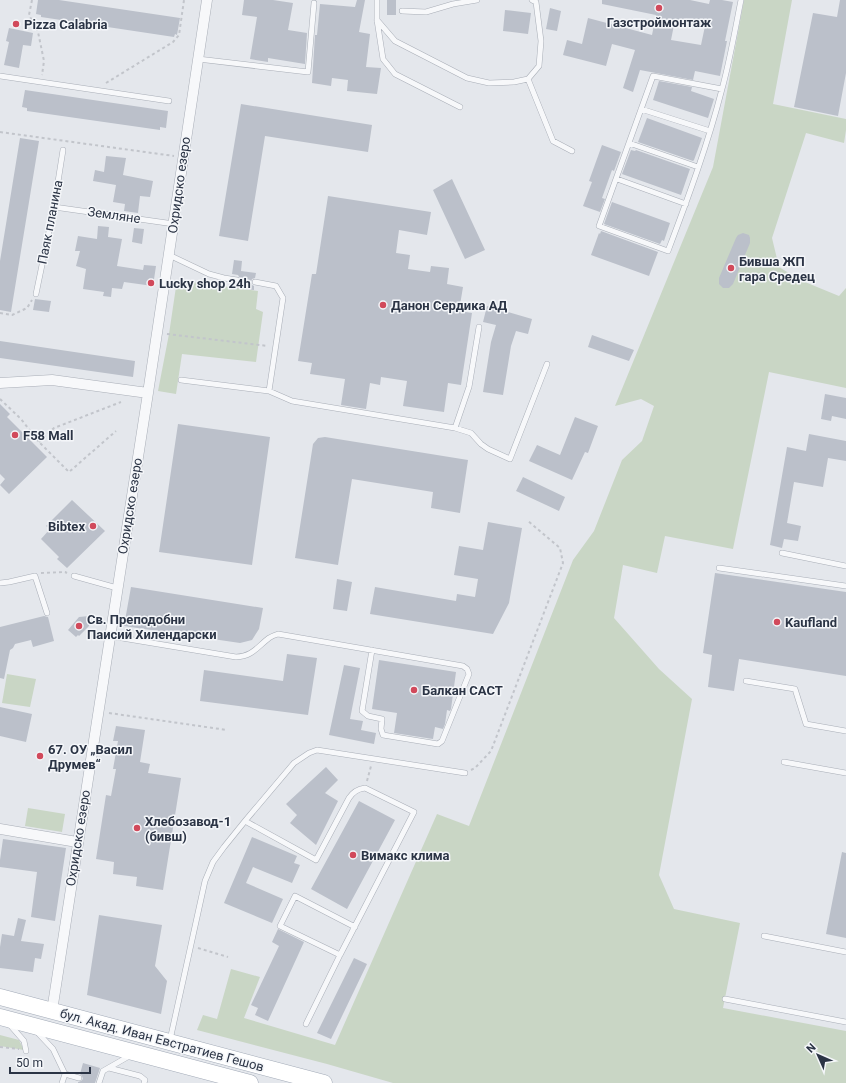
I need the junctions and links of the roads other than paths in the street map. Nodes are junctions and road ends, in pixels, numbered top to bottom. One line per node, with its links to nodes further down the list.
1 (207, 0): 9 (street, Охридско езеро)
2 (377, 0): 8 (lane)
3 (477, 0): 7 (lane)
4 (532, 0): 11 (lane)
5 (741, 0): 12 (lane)
6 (314, 3): 9 (lane)
7 (402, 11)
8 (377, 20): 11 (lane); 14 (lane)
9 (198, 59): 24 (street, Охридско езеро)
10 (0, 76): 13 (lane)
11 (528, 79): 19 (lane)
12 (722, 89): 15 (lane); 16 (lane)
13 (169, 101)
14 (460, 107)
15 (642, 109): 16 (lane); 17 (lane)
16 (710, 131): 20 (lane)
17 (629, 143): 20 (lane); 21 (lane)
18 (63, 150): 23 (lane, Паяк планина)
19 (572, 151)
20 (698, 167): 22 (lane)
21 (617, 179): 22 (lane); 22 (lane)
22 (686, 204)
23 (54, 207): 24 (lane, Земляне); 28 (lane, Паяк планина)
24 (174, 224): 25 (street, Охридско езеро)
25 (169, 255): 26 (lane); 34 (street, Охридско езеро)
26 (237, 280)
27 (255, 282): 33 (lane)
28 (36, 294)
29 (478, 328): 35 (lane)
30 (547, 364): 35 (lane)
31 (182, 380): 33 (lane)
32 (0, 383): 34 (street)
33 (269, 391): 35 (lane)
34 (148, 393): 42 (street, Охридско езеро)
35 (455, 428)
36 (782, 553): 37 (lane)
37 (846, 566)
38 (719, 568): 41 (lane)
39 (74, 576): 42 (lane)
40 (0, 583): 43 (lane)
41 (846, 586)
42 (117, 588): 44 (street, Охридско езеро)
43 (47, 613)
44 (110, 636): 45 (lane); 53 (street, Охридско езеро)
45 (372, 650): 45 (lane)
46 (746, 681): 47 (lane)
47 (846, 731)
48 (784, 762): 50 (lane)
49 (465, 773): 51 (lane)
50 (846, 773)
51 (245, 821): 54 (lane); 65 (lane)
52 (0, 829): 53 (street)
53 (78, 842): 60 (street, Охридско езеро)
54 (355, 927): 57 (lane); 57 (lane)
55 (764, 936): 56 (lane)
56 (846, 952)
57 (340, 955): 64 (lane)
58 (0, 998): 60 (main road, бул. Акад. Иван Евстратиев Гешов)
59 (725, 999): 62 (lane)
60 (52, 1011): 65 (main road, бул. Акад. Иван Евстратиев Гешов)
61 (2, 1017): 63 (main road, бул. Акад. Иван Евстратиев Гешов); 66 (lane)
62 (846, 1022)
63 (29, 1024): 67 (main road, бул. Акад. Иван Евстратиев Гешов); 69 (lane)
64 (306, 1024)
65 (170, 1042): 75 (main road, бул. Акад. Иван Евстратиев Гешов)
66 (26, 1050)
67 (136, 1052): 68 (lane); 74 (main road, бул. Акад. Иван Евстратиев Гешов)
68 (109, 1068): 72 (lane); 73 (lane)
69 (65, 1074): 70 (lane); 71 (lane)
70 (79, 1078)
71 (62, 1083)
72 (99, 1083)
73 (144, 1083)
74 (250, 1083)
75 (324, 1083)

